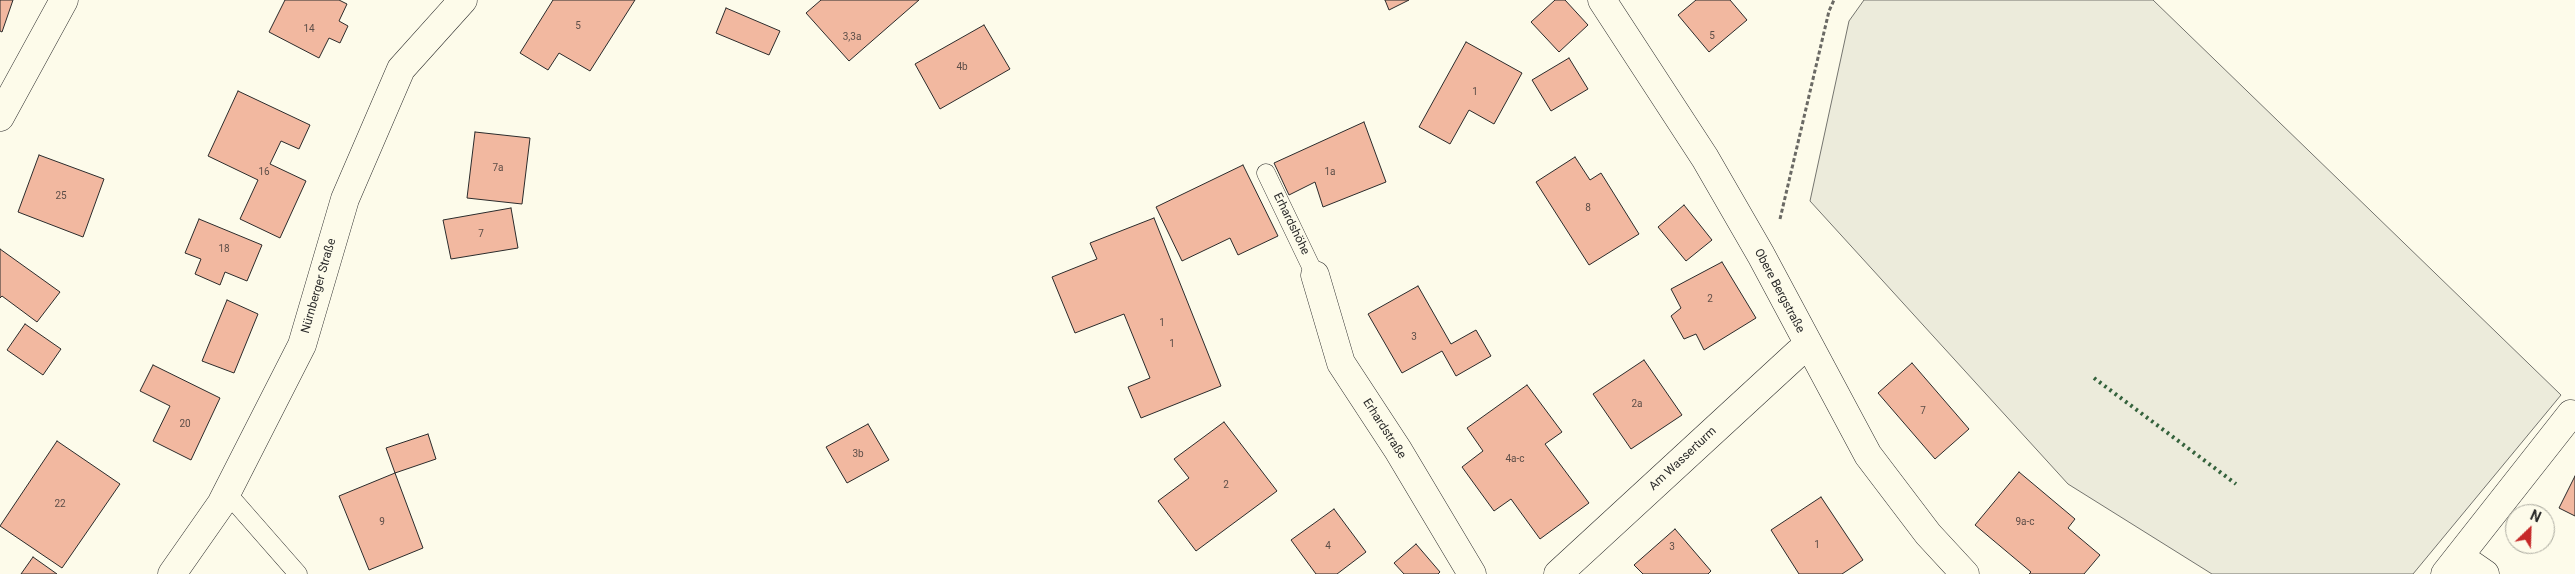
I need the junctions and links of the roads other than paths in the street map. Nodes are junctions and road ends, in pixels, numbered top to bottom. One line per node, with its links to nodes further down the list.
1 (64, 0): 4 (street)
2 (463, 0): 9 (street, Nürnberger Straße)
3 (1602, 0): 7 (street, Obere Bergstraße)
4 (0, 116)
5 (1266, 173): 6 (lane, Erhardshöhe)
6 (1316, 275): 13 (street, Erhardstraße)
7 (1808, 347): 14 (street, Am Wasserturm); 15 (street, Obere Bergstraße)
8 (2572, 414): 10 (street)
9 (227, 493): 11 (street, Nürnberger Straße); 12 (lane)
10 (2452, 565): 16 (street)
11 (172, 574)
12 (298, 574)
13 (1472, 574)
14 (1558, 574)
15 (1965, 574)
16 (2485, 574)

